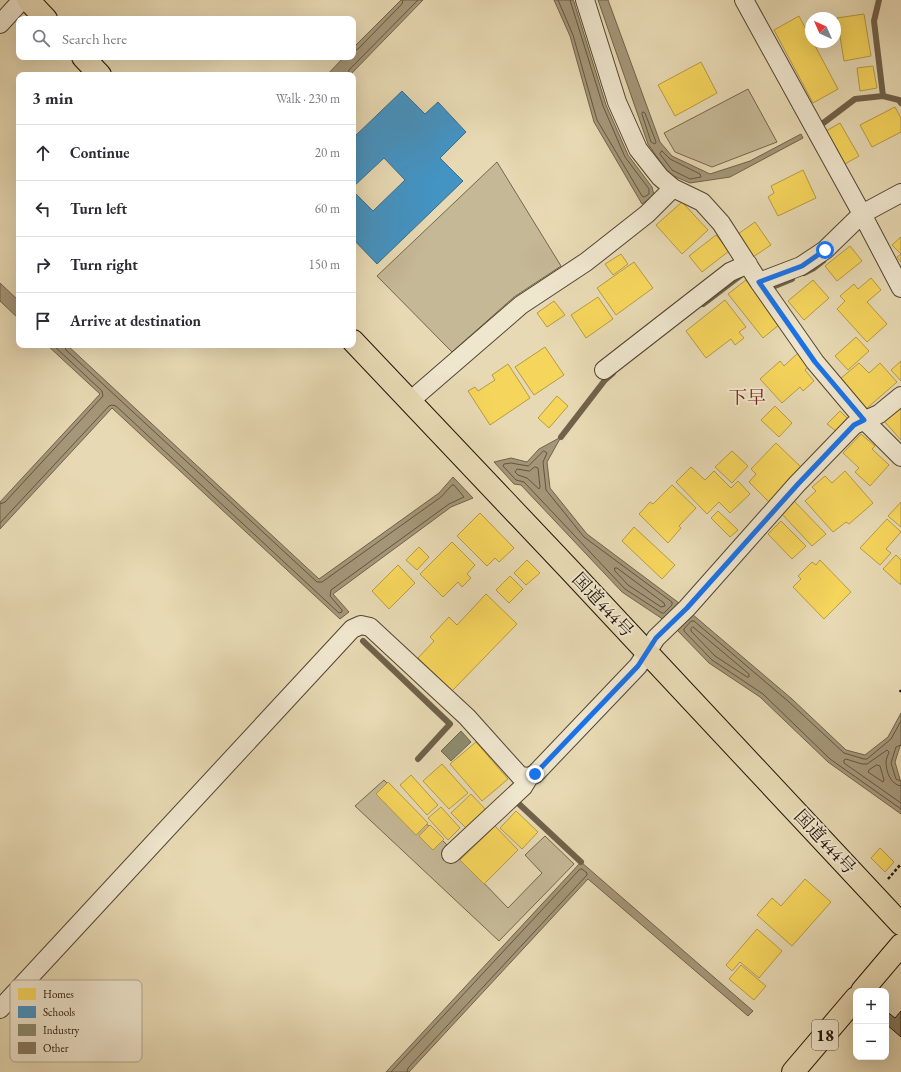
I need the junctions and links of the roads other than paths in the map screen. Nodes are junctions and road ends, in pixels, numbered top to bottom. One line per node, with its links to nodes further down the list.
1 (22, 0): 6 (street)
2 (28, 0): 5 (main road)
3 (585, 0): 9 (street)
4 (744, 0): 11 (street)
5 (43, 16)
6 (0, 24)
7 (86, 60): 8 (main road)
8 (97, 72)
9 (673, 188): 12 (street); 18 (street)
10 (901, 193): 11 (street)
11 (862, 214): 13 (street); 14 (street)
12 (748, 264): 13 (street); 16 (street)
13 (759, 282): 19 (street)
14 (901, 288)
15 (356, 344): 18 (main road, 国道444号)
16 (604, 370)
17 (901, 396): 19 (street)
18 (410, 401): 21 (main road, 国道444号)
19 (864, 420): 20 (street); 21 (street)
20 (901, 457)
21 (647, 652): 22 (street); 24 (main road, 国道444号)
22 (528, 778): 23 (street); 26 (street)
23 (451, 854)
24 (901, 924)
25 (901, 945): 27 (main road)
26 (27, 980)
27 (865, 988)
28 (10, 998): 30 (street)
29 (853, 1002): 31 (main road, 18)
30 (0, 1009)
31 (793, 1072)

